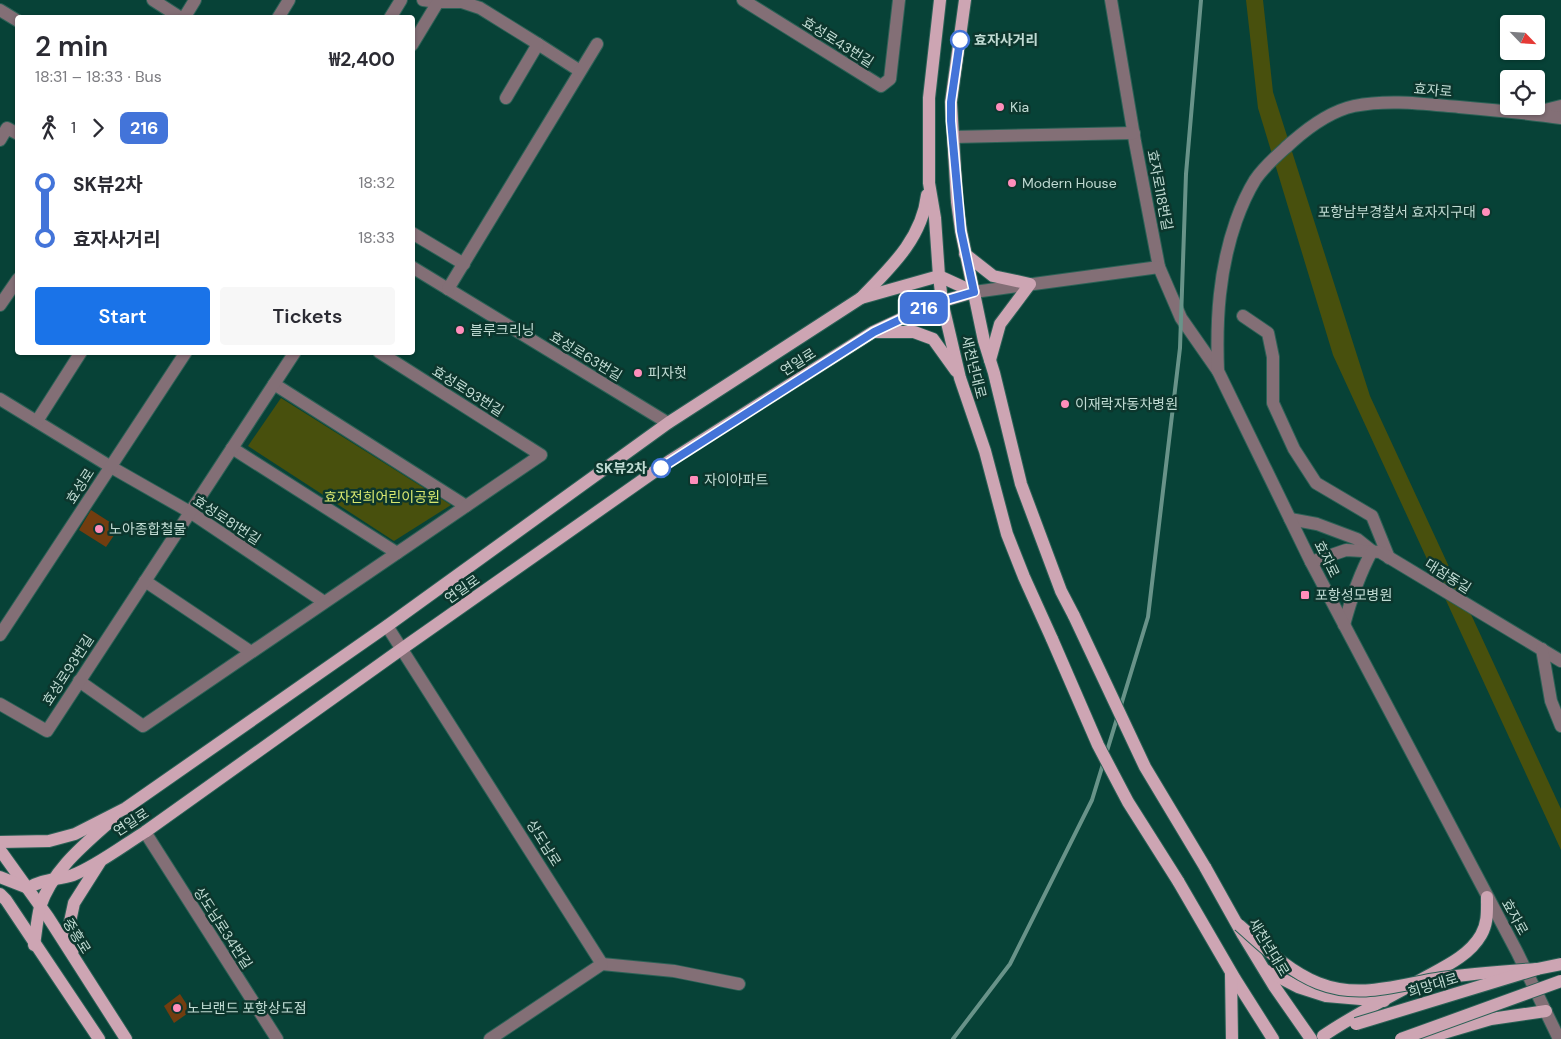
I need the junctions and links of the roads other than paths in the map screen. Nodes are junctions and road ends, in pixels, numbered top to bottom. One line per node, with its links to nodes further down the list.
1 (153, 0): 13 (street)
2 (195, 0): 14 (street)
3 (289, 0): 15 (street)
4 (401, 0): 16 (street)
5 (423, 0): 11 (street)
6 (743, 0): 7 (street, 효성로43번길)
7 (899, 0)
8 (940, 0): 32 (main road, 새천년대로)
9 (965, 0): 30 (main road, 새천년대로)
10 (1111, 0): 29 (street, 효자로118번길)
11 (438, 2): 18 (street); 19 (street)
12 (0, 10): 17 (street)
13 (178, 15)
14 (185, 15)
15 (280, 15)
16 (392, 15)
17 (15, 19)
18 (415, 39)
19 (538, 44): 21 (street); 22 (street)
20 (597, 44): 21 (street)
21 (580, 71): 35 (street)
22 (506, 98)
23 (1561, 106): 24 (street)
24 (1545, 110)
25 (1500, 111): 53 (street, 효자로)
26 (1536, 115): 27 (street, 효자로)
27 (1561, 118)
28 (12, 131): 31 (street)
29 (1134, 133): 30 (street); 36 (street, 효자로118번길)
30 (952, 137): 34 (main road, 새천년대로)
31 (0, 140)
32 (929, 182): 38 (main road, 새천년대로); 43 (main road)
33 (415, 235): 35 (street)
34 (965, 254): 40 (main road); 42 (main road, 새천년대로)
35 (464, 264): 41 (street)
36 (1159, 267): 40 (street); 53 (street, 효자로118번길)
37 (415, 269): 41 (street, 효성로63번길)
38 (938, 276): 42 (main road); 43 (main road, 연일로); 44 (main road, 새천년대로)
39 (15, 283): 45 (street)
40 (1030, 284): 42 (street); 52 (main road)
41 (448, 289): 58 (street, 효성로63번길)
42 (974, 292): 44 (main road, 연일로); 52 (main road, 새천년대로)
43 (861, 298): 58 (main road, 연일로)
44 (942, 301): 47 (main road, 연일로); 54 (main road, 새천년대로)
45 (0, 305)
46 (1243, 316): 66 (street)
47 (874, 332): 54 (main road); 73 (main road, 연일로)
48 (79, 355): 57 (street)
49 (184, 355): 60 (street, 효성로)
50 (293, 355): 55 (street, 효성로93번길)
51 (383, 355): 61 (street, 효성로93번길)
52 (990, 360): 91 (main road, 새천년대로, bridge)
53 (1218, 371): 63 (street, 효자로)
54 (960, 378): 98 (main road, 새천년대로, bridge)
55 (274, 384): 59 (street, 효성로93번길); 61 (street)
56 (0, 399): 57 (street, 효성로81번길)
57 (37, 422): 60 (street, 효성로81번길)
58 (668, 423): 71 (main road, 연일로)
59 (232, 448): 62 (street, 효성로93번길); 65 (street)
60 (111, 467): 62 (street, 효성로81번길); 72 (street, 효성로)
61 (466, 506): 65 (street)
62 (190, 512): 68 (street, 효성로93번길); 69 (street, 효성로81번길)
63 (1290, 519): 64 (street); 67 (street, 효자로)
64 (1372, 551): 66 (street, 대잠동길); 67 (street, 대잠동길); 70 (street)
65 (397, 553): 69 (street)
66 (1390, 558): 74 (street, 대잠동길)
67 (1311, 562): 70 (street, 효자로)
68 (145, 581): 75 (street); 77 (street, 효성로93번길)
69 (324, 602): 75 (street)
70 (1344, 625): 89 (street, 효자로)
71 (387, 626): 73 (street, 상도남로); 80 (main road, 연일로)
72 (0, 635)
73 (403, 648): 81 (main road, 연일로); 94 (street, 상도남로)
74 (1542, 649): 76 (street, 대잠동길); 79 (street)
75 (251, 652): 77 (street)
76 (1561, 661)
77 (79, 681): 78 (street, 효성로93번길)
78 (0, 704)
79 (1561, 726)
80 (126, 808): 82 (main road, 연일로); 86 (main road)
81 (145, 832): 84 (main road, 연일로); 107 (street, 상도남로34번길)
82 (0, 842)
83 (0, 850): 87 (main road, 중흥로)
84 (102, 859): 86 (main road, 연일로); 93 (main road)
85 (0, 878): 87 (main road)
86 (54, 879): 87 (main road, 연일로); 90 (main road)
87 (28, 888): 90 (main road, 중흥로)
88 (0, 894): 92 (main road)
89 (1487, 897): 101 (main road); 102 (street, 효자로)
90 (40, 906): 92 (main road); 93 (main road, 중흥로)
91 (1238, 925): 96 (main road, bridge); 97 (main road, 새천년대로)
92 (34, 945): 105 (main road)
93 (76, 962): 106 (main road, 중흥로)
94 (602, 964): 100 (street); 108 (street)
95 (1561, 964): 96 (main road, 희망대로, bridge)
96 (1537, 969): 103 (main road, 희망대로, bridge)
97 (1265, 970): 101 (main road); 103 (main road, 새천년대로)
98 (1231, 972): 109 (main road); 110 (main road)
99 (1561, 981): 111 (main road, bridge)
100 (740, 984)
101 (1384, 1001): 103 (main road)
102 (1546, 1012): 104 (main road); 112 (street)
103 (1317, 1038)
104 (1426, 1038)
105 (99, 1039)
106 (126, 1039)
107 (276, 1039)
108 (490, 1039)
109 (1232, 1039)
110 (1273, 1039)
111 (1401, 1039)
112 (1559, 1039)

